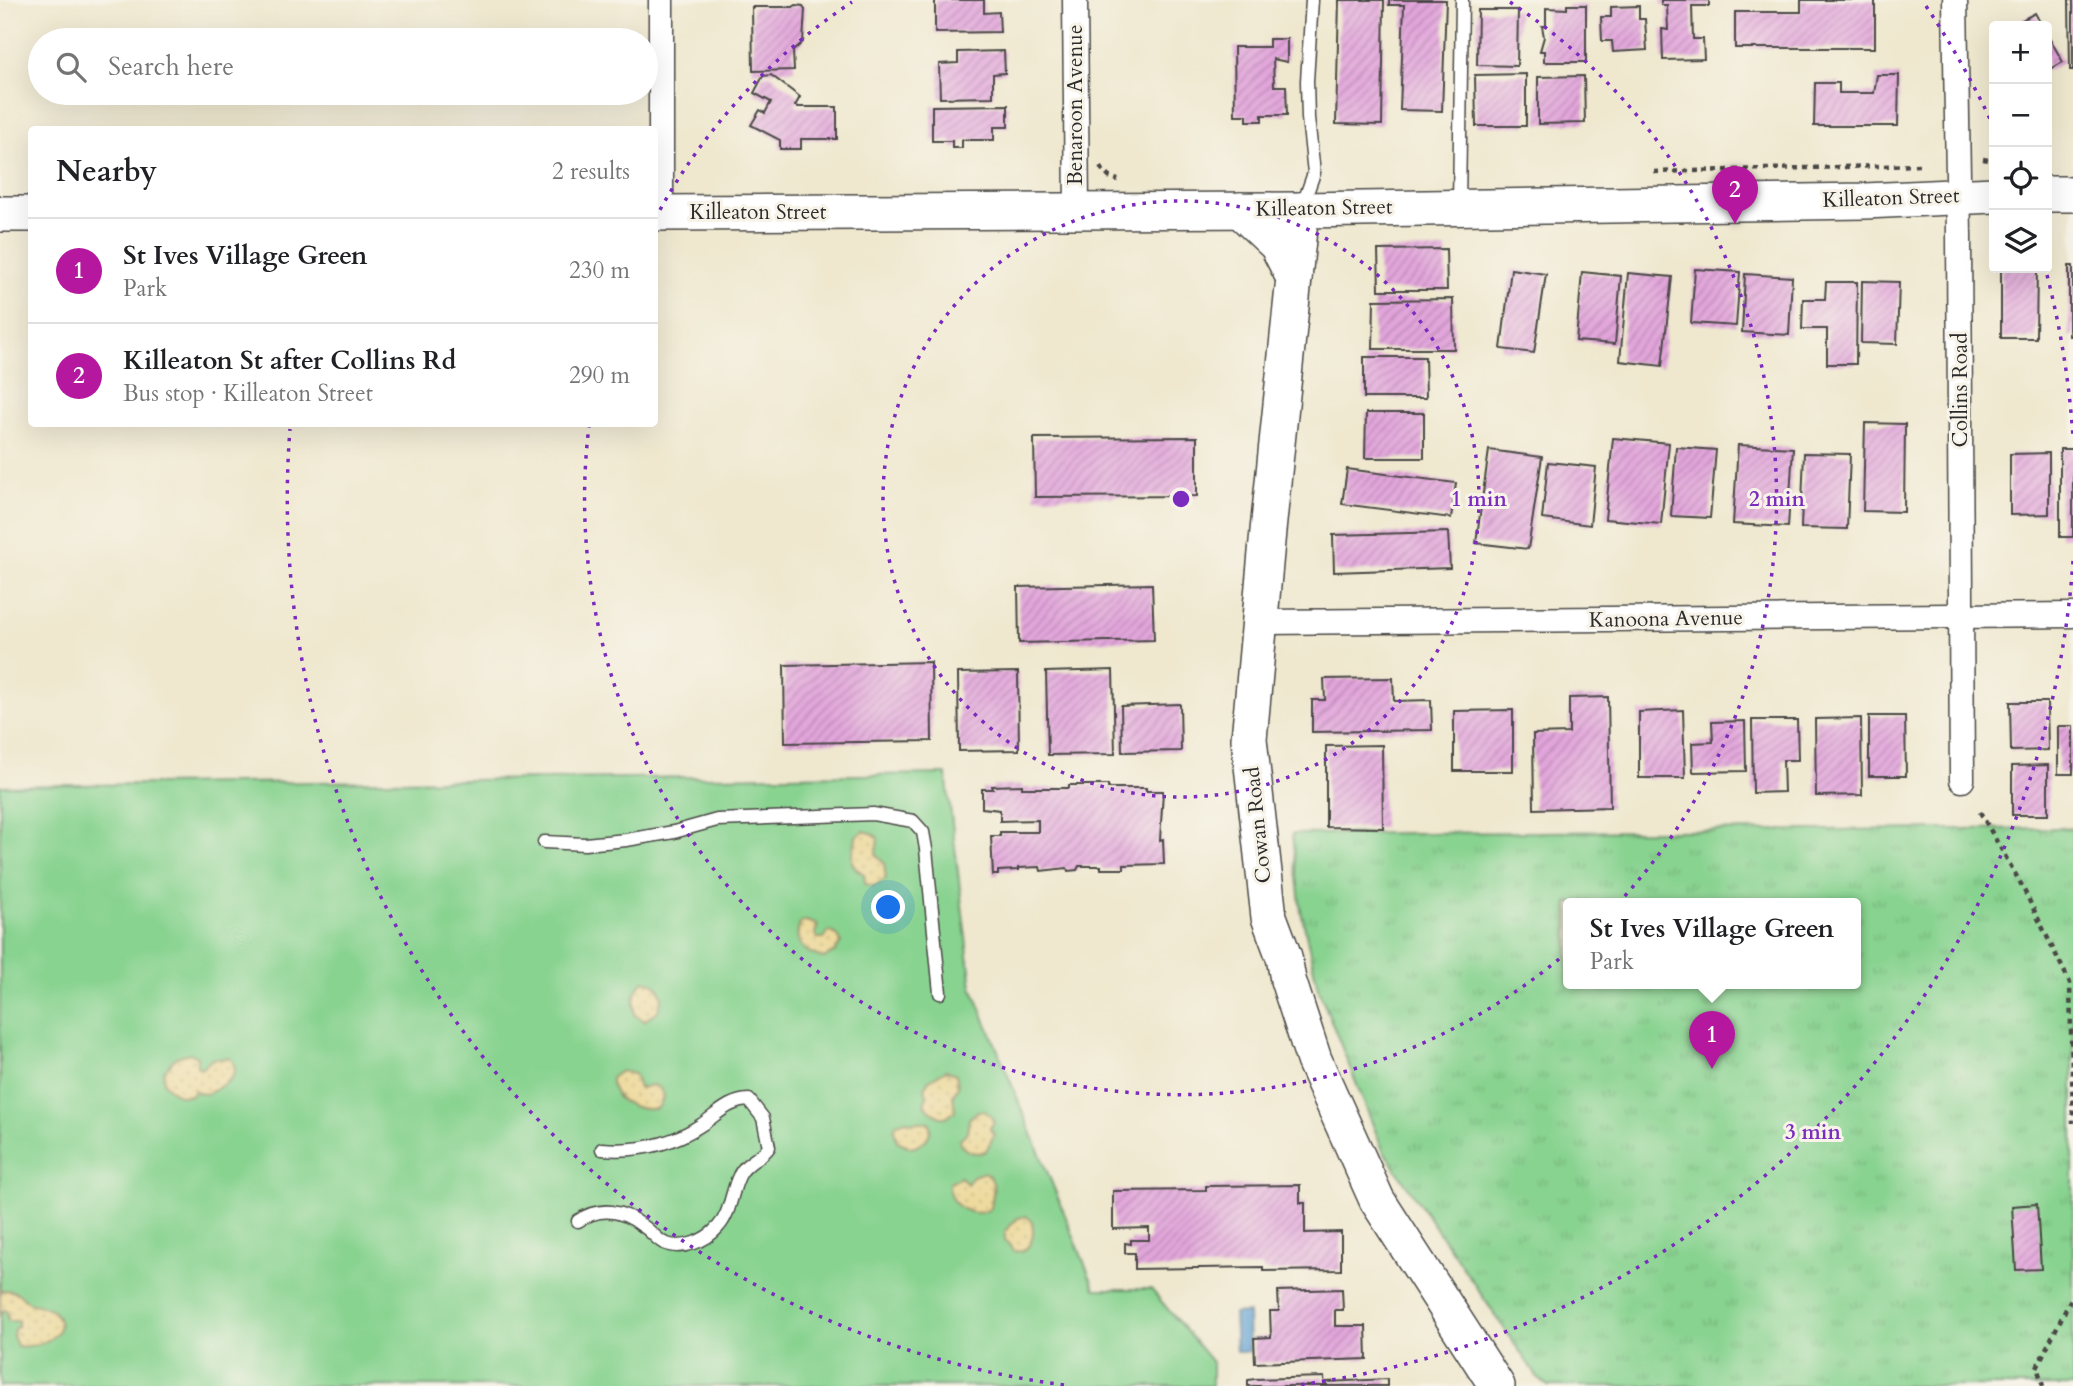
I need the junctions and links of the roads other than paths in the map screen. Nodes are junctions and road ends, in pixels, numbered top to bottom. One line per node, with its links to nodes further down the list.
1 (661, 0): 14 (street)
2 (1075, 0): 11 (street, Benaroon Avenue)
3 (1312, 0): 13 (lane)
4 (1462, 0): 10 (lane)
5 (1955, 0): 8 (street, Collins Road)
6 (2052, 194): 7 (main road)
7 (2073, 194)
8 (1957, 195): 9 (main road, Killeaton Street); 10 (main road, Killeaton Street); 19 (street, Collins Road)
9 (1989, 195)
10 (1459, 206): 13 (main road, Killeaton Street)
11 (1077, 210): 12 (main road, Killeaton Street); 14 (main road, Killeaton Street)
12 (1240, 210): 13 (main road, Killeaton Street); 17 (main road)
13 (1301, 210): 17 (main road, Cowan Road)
14 (658, 213)
15 (0, 214): 16 (main road)
16 (28, 214)
17 (1294, 278): 20 (main road, Cowan Road)
18 (2073, 615): 19 (street, Kanoona Avenue)
19 (1960, 617): 20 (street, Kanoona Avenue); 21 (street, Collins Road)
20 (1259, 622): 26 (main road, Cowan Road)
21 (1962, 780)
22 (544, 842): 23 (lane)
23 (940, 993)
24 (602, 1149): 25 (lane)
25 (578, 1221)
26 (1497, 1386)

